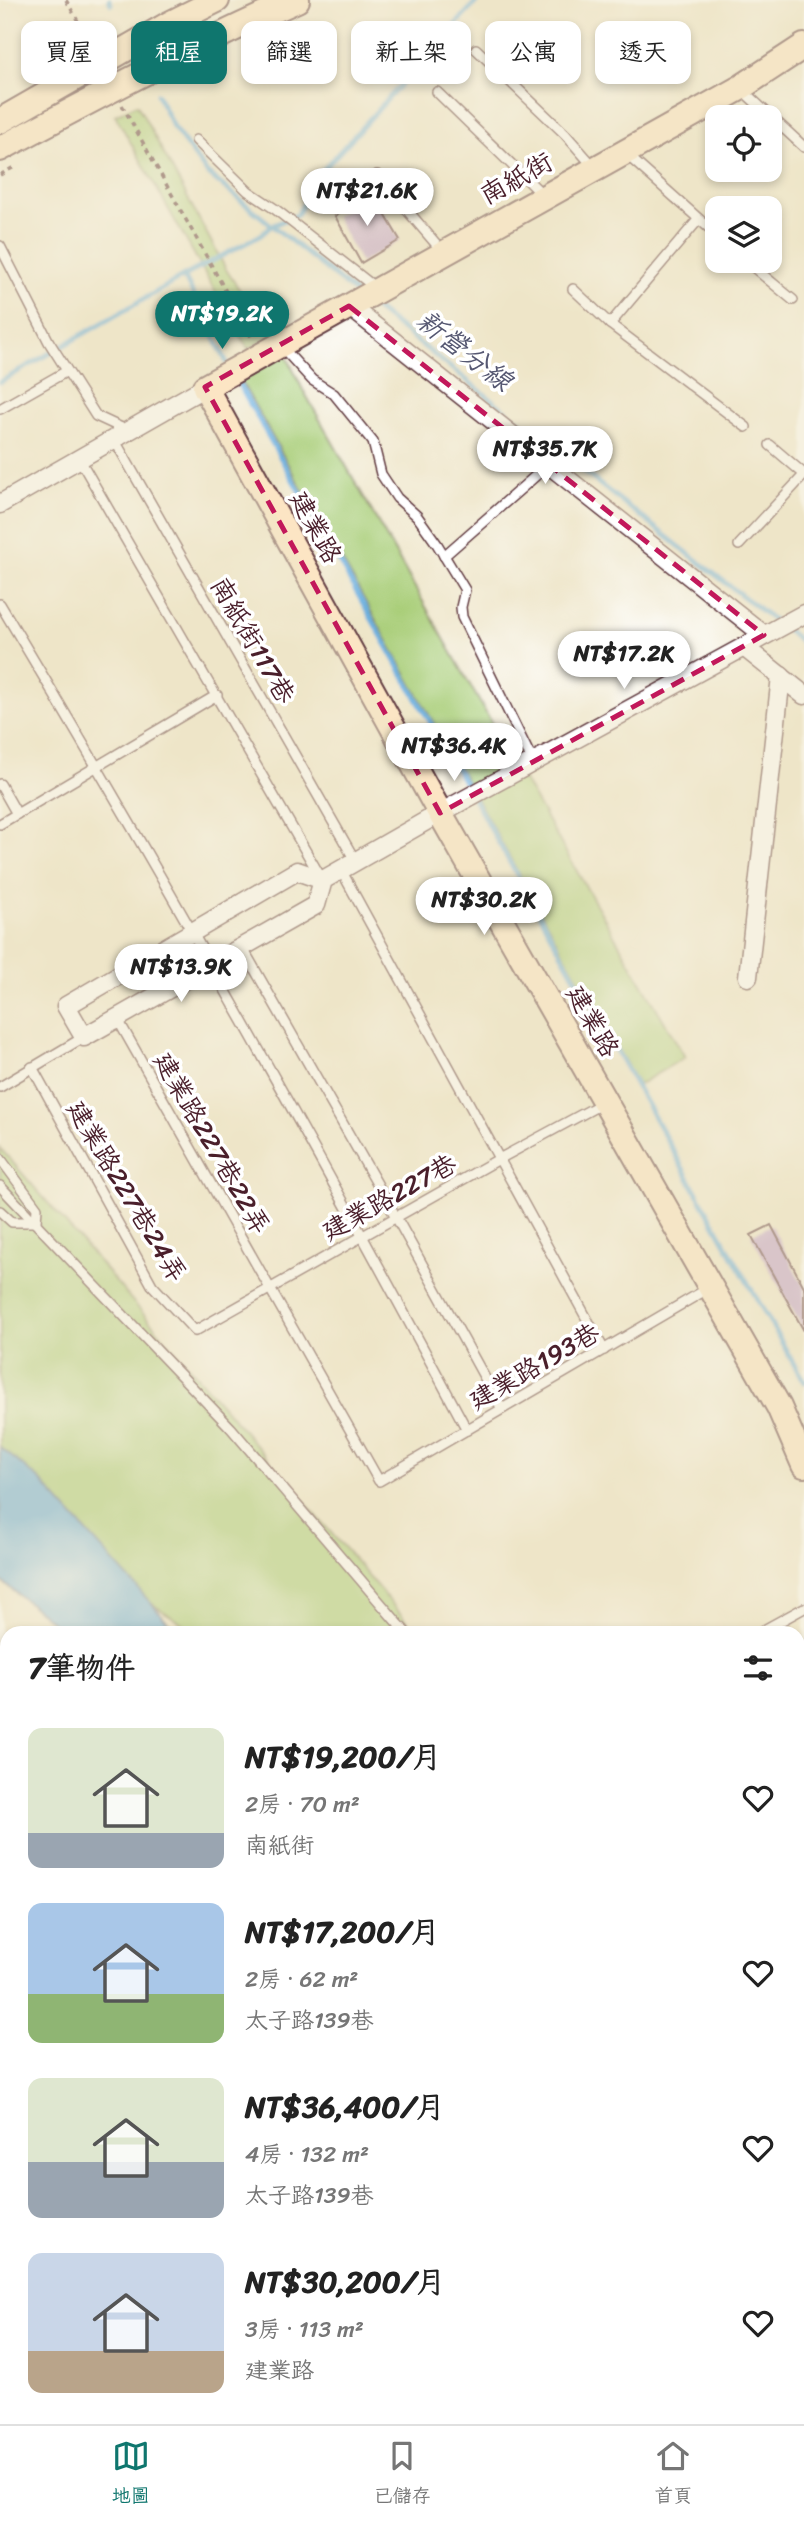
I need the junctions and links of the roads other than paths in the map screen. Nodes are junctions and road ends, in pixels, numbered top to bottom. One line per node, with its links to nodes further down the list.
1 (217, 0): 7 (street)
2 (297, 0): 10 (street)
3 (804, 46): 5 (street, 南紙街)
4 (476, 50): 12 (lane)
5 (740, 88): 9 (lane); 11 (street, 南紙街)
6 (437, 92): 14 (lane)
7 (0, 121)
8 (196, 140): 21 (lane)
9 (804, 147)
10 (0, 149)
11 (624, 152): 12 (street, 南紙街); 15 (lane)
12 (595, 168): 14 (street, 南紙街)
13 (377, 175): 18 (lane)
14 (545, 197): 18 (street, 南紙街)
15 (698, 220): 16 (lane); 24 (lane)
16 (705, 226)
17 (0, 246): 26 (lane)
18 (444, 253): 21 (street, 南紙街)
19 (760, 273): 22 (lane)
20 (573, 289): 24 (lane)
21 (378, 290): 23 (street, 南紙街)
22 (793, 300)
23 (349, 306): 25 (street, 南紙街); 33 (street)
24 (610, 324): 29 (lane)
25 (271, 350): 27 (street, 南紙街); 37 (lane)
26 (67, 371): 28 (lane); 30 (lane)
27 (205, 387): 30 (street, 南紙街); 48 (street, 建業路)
28 (0, 409)
29 (746, 427)
30 (121, 435): 32 (street, 南紙街); 51 (lane, 南紙街117巷)
31 (770, 445): 34 (lane)
32 (80, 460): 35 (street, 南紙街); 43 (lane)
33 (548, 464): 37 (lane); 40 (street)
34 (804, 474): 36 (lane)
35 (0, 504)
36 (739, 545)
37 (444, 556): 45 (lane)
38 (0, 604): 46 (lane)
39 (803, 615): 40 (street)
40 (771, 631): 41 (street)
41 (744, 647): 42 (street); 45 (street)
42 (780, 676): 44 (street); 56 (street)
43 (217, 695): 46 (lane); 52 (lane)
44 (804, 695)
45 (533, 762): 48 (street)
46 (97, 766): 49 (lane); 53 (lane)
47 (0, 784): 49 (lane)
48 (440, 813): 51 (street); 61 (street, 建業路)
49 (17, 814): 50 (lane)
50 (0, 824)
51 (349, 866): 52 (street); 63 (lane, 南紙街117巷)
52 (323, 880): 53 (street); 54 (street)
53 (193, 932): 55 (lane); 58 (street)
54 (242, 947): 55 (street); 66 (lane)
55 (211, 965): 57 (street); 68 (lane)
56 (748, 977)
57 (117, 1018): 58 (street); 69 (lane, 建業路227巷22弄)
58 (84, 1037): 59 (lane)
59 (32, 1068): 60 (lane); 71 (lane, 建業路227巷24弄)
60 (0, 1087)
61 (605, 1102): 63 (lane, 建業路227巷); 70 (street, 建業路)
62 (0, 1158): 67 (lane)
63 (499, 1159): 66 (lane, 建業路227巷); 72 (lane, 南紙街117巷)
64 (0, 1186): 67 (lane)
65 (0, 1211): 67 (lane)
66 (397, 1217): 68 (lane, 建業路227巷); 73 (lane)
67 (36, 1222): 78 (lane)
68 (363, 1236): 69 (lane, 建業路227巷); 74 (lane)
69 (271, 1288): 71 (lane, 建業路227巷); 76 (lane, 建業路227巷22弄)
70 (710, 1288): 72 (lane, 建業路193巷); 75 (street, 建業路)
71 (195, 1331)
72 (604, 1350): 73 (lane, 建業路193巷)
73 (502, 1409): 74 (lane, 建業路193巷)
74 (467, 1430): 76 (lane, 建業路193巷)
75 (804, 1465)
76 (379, 1480)
77 (804, 1608): 79 (lane)
78 (400, 1626)
79 (772, 1626)

